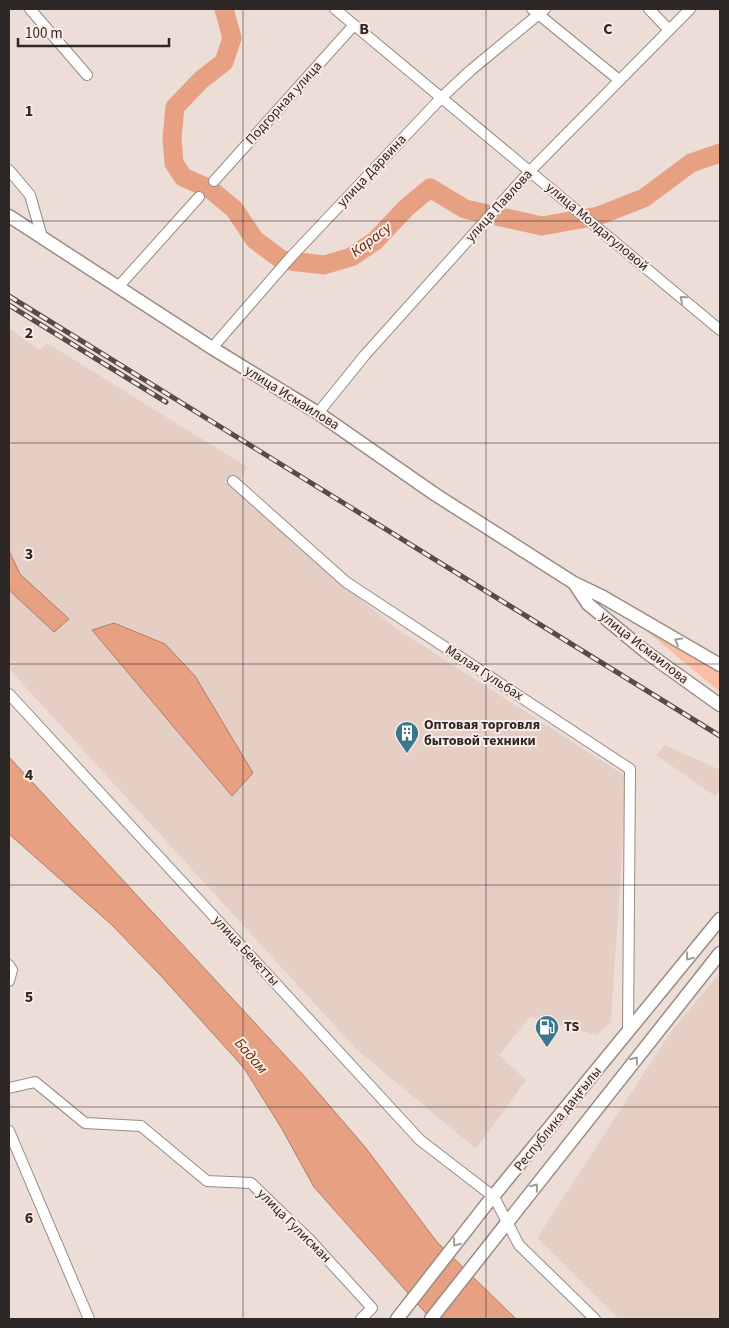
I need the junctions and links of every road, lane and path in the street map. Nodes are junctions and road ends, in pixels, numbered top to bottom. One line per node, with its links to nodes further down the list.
1 (30, 9): 8 (street)
2 (335, 9): 6 (street, улица Молдагуловой)
3 (649, 9): 7 (street)
4 (690, 9): 7 (street, улица Павлова)
5 (538, 10): 9 (street); 10 (street, улица Дарвина)
6 (354, 25): 10 (street, улица Молдагуловой); 13 (street, Подгорная улица)
7 (668, 29): 9 (street, улица Павлова)
8 (87, 75)
9 (619, 80): 12 (street, улица Павлова)
10 (442, 97): 12 (street, улица Молдагуловой); 19 (street, улица Дарвина)
11 (9, 170): 16 (street)
12 (530, 172): 18 (street, улица Молдагуловой, one-way to 12); 20 (street, улица Павлова)
13 (214, 181)
14 (199, 197): 17 (street)
15 (9, 216): 16 (main road, улица Исмаилова)
16 (42, 237): 17 (main road, улица Исмаилова)
17 (119, 286): 19 (main road, улица Исмаилова)
18 (720, 330)
19 (212, 348): 20 (main road, улица Исмаилова)
20 (318, 413): 22 (main road, улица Исмаилова)
21 (233, 481): 30 (street, Малая Гульбах)
22 (574, 583): 23 (main road, улица Исмаилова, one-way to 22); 25 (main road, улица Исмаилова)
23 (720, 665)
24 (9, 694): 33 (street, улица Бекетты)
25 (720, 705)
26 (720, 919): 30 (main road, Республика даңғылы, one-way to 30)
27 (720, 952): 34 (main road, Республика даңғылы, one-way to 27)
28 (9, 965): 29 (street)
29 (9, 981)
30 (628, 1032): 33 (main road, Республика даңғылы)
31 (9, 1088): 36 (street, улица Гулисман)
32 (9, 1131): 35 (street)
33 (490, 1201): 34 (street); 37 (main road, Республика даңғылы, one-way to 37)
34 (506, 1223): 38 (main road, Республика даңғылы); 39 (street)
35 (89, 1319)
36 (361, 1319)
37 (397, 1319)
38 (431, 1319)
39 (595, 1319)

